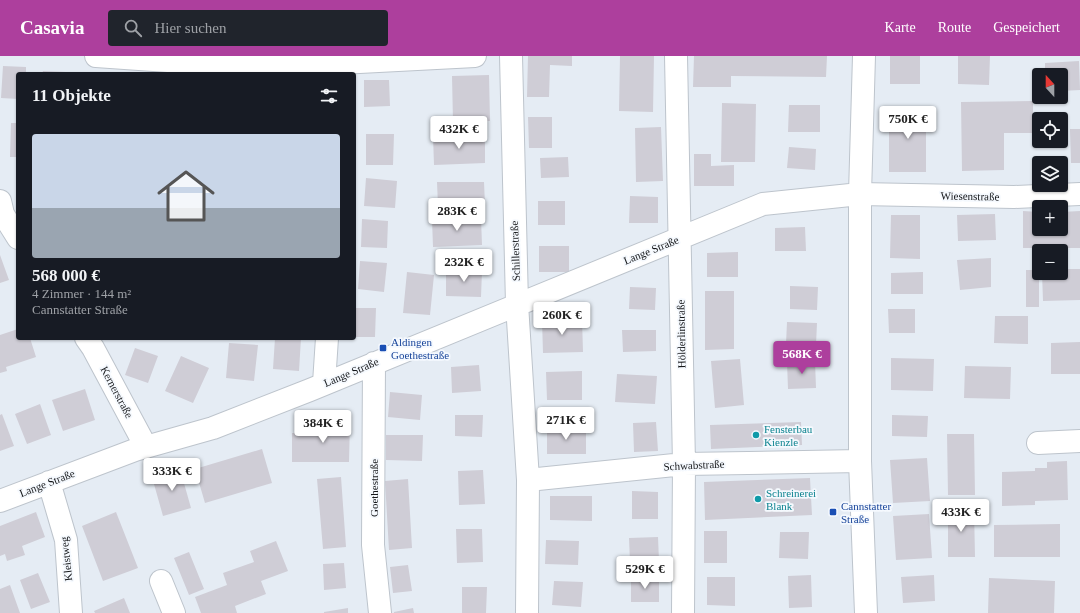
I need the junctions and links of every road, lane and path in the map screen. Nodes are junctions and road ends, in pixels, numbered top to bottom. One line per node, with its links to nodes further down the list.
1 (96, 56): 7 (street)
2 (475, 56): 8 (street)
3 (510, 56): 14 (street, Schillerstraße)
4 (676, 56): 13 (street, Hölderlinstraße)
5 (864, 56): 9 (street)
6 (287, 59): 7 (street); 8 (street)
7 (157, 63)
8 (340, 68)
9 (860, 194): 10 (street, Wiesenstraße); 13 (street, Lange Straße); 22 (street)
10 (1080, 194)
11 (1, 210): 12 (street)
12 (16, 235)
13 (678, 239): 14 (street, Lange Straße); 23 (street, Hölderlinstraße)
14 (517, 304): 17 (street, Lange Straße); 24 (street, Schillerstraße)
15 (327, 340): 18 (street)
16 (92, 341): 21 (street, Kernerstraße)
17 (374, 363): 18 (street, Lange Straße); 30 (street, Goethestraße)
18 (324, 383): 21 (street, Lange Straße)
19 (1080, 441): 20 (street)
20 (1038, 443)
21 (146, 447): 25 (street, Lange Straße)
22 (860, 461): 23 (street, Schwabstraße); 33 (street)
23 (684, 464): 24 (street, Schwabstraße); 32 (street, Hölderlinstraße)
24 (528, 480): 31 (street, Schillerstraße)
25 (48, 482): 26 (street, Lange Straße); 28 (street, Kleistweg)
26 (0, 501)
27 (161, 581): 29 (street)
28 (70, 613)
29 (174, 613)
30 (380, 613)
31 (527, 613)
32 (683, 613)
33 (866, 613)

